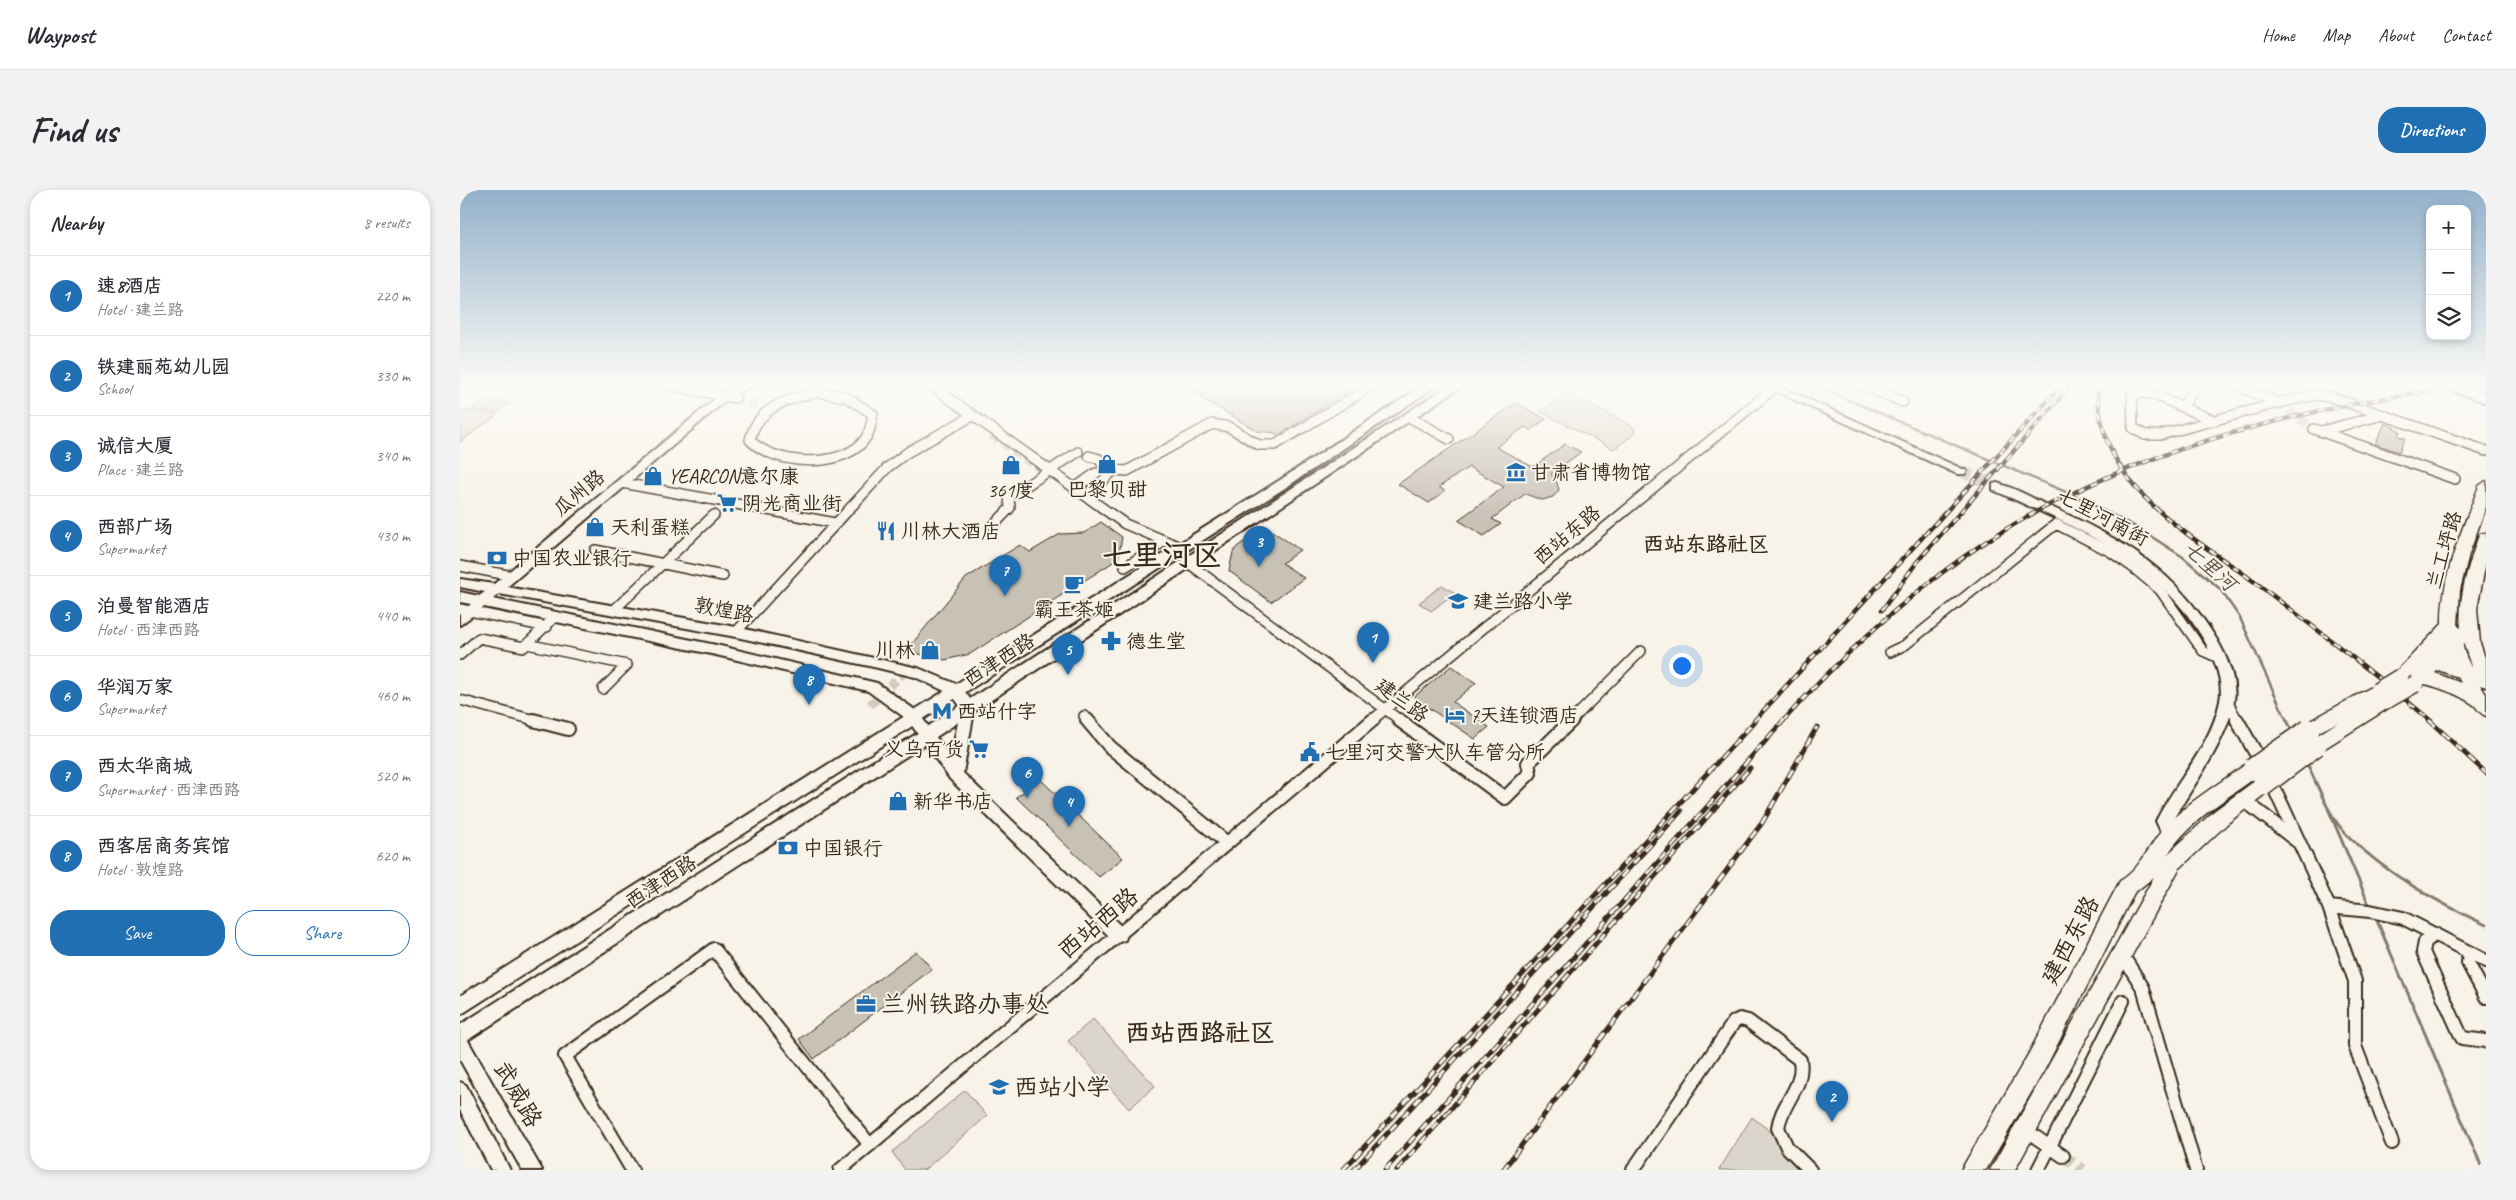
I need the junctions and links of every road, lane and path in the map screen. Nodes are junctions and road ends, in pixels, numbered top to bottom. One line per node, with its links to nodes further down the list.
1 (689, 430): 27 (street, 瓜州路)
2 (751, 430): 3 (street)
3 (871, 430)
4 (948, 430): 35 (street)
5 (992, 430): 23 (street)
6 (1202, 430): 31 (street)
7 (1234, 430): 8 (street)
8 (1300, 430)
9 (1364, 430): 39 (main road, 西津西路)
10 (1390, 430): 41 (main road, 西津西路)
11 (1432, 430): 18 (street)
12 (1717, 430): 73 (street, 西站东路)
13 (1868, 430): 24 (main road)
14 (2136, 430): 15 (street)
15 (2181, 430)
16 (2319, 430): 26 (street)
17 (2425, 430): 19 (street)
18 (1449, 439)
19 (2486, 451)
20 (1078, 452): 23 (street)
21 (1089, 456): 22 (street)
22 (1101, 462)
23 (1052, 471): 30 (street); 36 (street)
24 (1961, 471)
25 (1096, 473): 30 (street)
26 (2456, 479)
27 (622, 483): 32 (street); 45 (street, 瓜州路)
28 (2486, 486): 57 (highway, 兰工坪路)
29 (1997, 487): 62 (main road, 七里河南街)
30 (1075, 488): 31 (street)
31 (1087, 496): 38 (street)
32 (720, 501)
33 (736, 504): 35 (street)
34 (714, 515): 42 (street)
35 (836, 523): 56 (street)
36 (993, 526)
37 (2486, 538): 55 (highway, 兰工坪路)
38 (1165, 541): 39 (street); 44 (street)
39 (1180, 547): 68 (main road, 西津西路)
40 (595, 550): 42 (street)
41 (1187, 562): 72 (main road, 西津西路); 73 (street, 建兰路)
42 (663, 564): 46 (street); 52 (street)
43 (460, 566): 45 (street)
44 (1125, 567)
45 (513, 576): 48 (street, 瓜州路)
46 (723, 576)
47 (460, 583): 48 (main road, 敦煌路)
48 (495, 591): 50 (main road, 瓜州路); 52 (main road, 敦煌路)
49 (460, 597): 50 (main road, 敦煌路)
50 (483, 602): 51 (main road, 瓜州路); 54 (main road, 敦煌路)
51 (465, 610): 53 (main road, 瓜州路); 54 (street)
52 (615, 610): 56 (main road, 敦煌路)
53 (460, 620)
54 (551, 622): 58 (street); 74 (main road, 敦煌路)
55 (2468, 626): 57 (highway); 66 (highway, 兰工坪路)
56 (736, 632): 68 (main road, 敦煌路)
57 (2452, 633): 63 (highway); 64 (highway); 65 (highway)
58 (528, 644): 61 (street); 67 (street)
59 (1641, 650): 73 (street, 建兰路)
60 (1890, 652): 62 (street)
61 (460, 655)
62 (2220, 659): 71 (main road, 七里河南街)
63 (2434, 663): 64 (highway); 65 (highway)
64 (2466, 673): 70 (highway)
65 (2413, 675): 70 (highway); 79 (highway, bridge)
66 (2486, 680)
67 (603, 689)
68 (956, 690): 72 (main road, 敦煌路); 74 (main road, 西津西路)
69 (460, 700): 76 (street)
70 (2484, 700)
71 (2227, 701): 81 (main road, 七里河南街); 83 (street)
72 (968, 706): 77 (main road, 西津西路); 78 (main road)
73 (1384, 710): 82 (street, 西站西路)
74 (913, 716): 77 (main road, 敦煌路); 92 (main road, 西津西路)
75 (1084, 716): 82 (street)
76 (568, 729)
77 (927, 735): 78 (main road, 敦煌路); 93 (main road, 西津西路)
78 (956, 774): 86 (main road, 敦煌路)
79 (2258, 777): 80 (highway); 81 (highway, 建西东路)
80 (2245, 801): 83 (street); 88 (highway)
81 (2170, 836): 108 (highway, 建西东路)
82 (1227, 843): 86 (street, 西站西路)
83 (2299, 843): 84 (street)
84 (2334, 908): 85 (street); 98 (street)
85 (2435, 934): 87 (street); 94 (street)
86 (1119, 935): 99 (street, 西站西路)
87 (2469, 952): 89 (street); 90 (street)
88 (2121, 953): 97 (highway); 111 (street)
89 (2486, 960)
90 (2486, 997)
91 (2123, 1001): 100 (street)
92 (460, 1006)
93 (460, 1036)
94 (2486, 1041)
95 (460, 1043): 103 (main road, 武威路)
96 (460, 1092): 102 (main road)
97 (2024, 1129): 100 (street); 109 (highway)
98 (2392, 1143)
99 (870, 1145): 104 (street); 105 (street, 西站西路)
100 (2050, 1147): 101 (street); 110 (street)
101 (2063, 1156)
102 (501, 1170)
103 (533, 1170)
104 (632, 1170)
105 (840, 1170)
106 (1633, 1170): 107 (street)
107 (1810, 1170)
108 (1973, 1170)
109 (2002, 1170)
110 (2038, 1170)
111 (2196, 1170)

